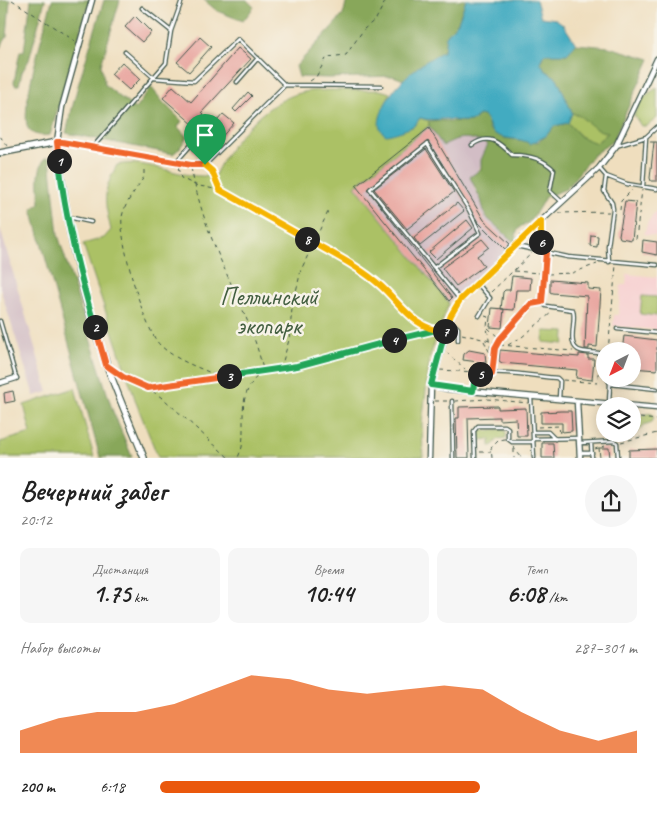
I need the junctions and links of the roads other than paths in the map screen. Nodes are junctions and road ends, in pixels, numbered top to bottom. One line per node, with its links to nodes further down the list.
1 (92, 0): 15 (street)
2 (182, 0): 4 (lane)
3 (142, 8): 4 (lane)
4 (171, 31): 8 (lane)
5 (125, 52): 8 (lane)
6 (258, 58): 8 (lane); 9 (lane); 10 (lane)
7 (657, 59): 17 (street)
8 (154, 78): 18 (lane)
9 (237, 82)
10 (285, 85): 11 (lane); 20 (lane)
11 (381, 86)
12 (657, 127): 14 (lane)
13 (199, 130): 20 (lane)
14 (646, 137): 17 (lane); 23 (lane)
15 (57, 142): 18 (lane); 19 (street); 26 (street)
16 (472, 146): 25 (lane)
17 (616, 146): 21 (street)
18 (94, 147): 20 (lane)
19 (0, 153)
20 (176, 162)
21 (599, 168): 22 (lane); 25 (street)
22 (606, 176): 23 (lane); 30 (lane)
23 (643, 186): 24 (lane)
24 (657, 189)
25 (562, 202): 28 (street)
26 (66, 216): 27 (lane); 64 (street)
27 (91, 222)
28 (514, 246): 29 (lane); 33 (street)
29 (544, 252): 30 (lane); 35 (lane)
30 (609, 262): 31 (lane)
31 (657, 265)
32 (435, 267): 32 (lane); 34 (lane)
33 (477, 283): 34 (street); 36 (lane)
34 (460, 300): 37 (street)
35 (542, 302): 42 (lane); 43 (lane)
36 (479, 316)
37 (449, 319): 41 (lane); 46 (street)
38 (0, 321): 44 (lane)
39 (617, 328): 40 (lane)
40 (657, 332)
41 (458, 340)
42 (596, 353)
43 (492, 374): 49 (lane); 51 (lane)
44 (16, 378): 45 (street)
45 (0, 383)
46 (431, 385): 49 (street); 65 (street)
47 (641, 387): 48 (lane)
48 (657, 389)
49 (473, 391): 50 (street)
50 (531, 397): 51 (street); 57 (lane)
51 (558, 400): 53 (street)
52 (451, 401): 66 (lane)
53 (577, 402): 54 (street); 60 (street)
54 (596, 404)
55 (641, 407): 56 (street)
56 (657, 408)
57 (533, 432): 58 (lane); 59 (lane)
58 (555, 439): 59 (lane); 60 (lane)
59 (533, 440): 67 (lane); 68 (lane)
60 (580, 441): 61 (lane); 63 (street)
61 (591, 443): 62 (lane); 70 (lane)
62 (592, 451): 63 (lane); 69 (lane)
63 (580, 455)
64 (144, 458)
65 (429, 458)
66 (453, 458)
67 (475, 458)
68 (534, 458)
69 (592, 458)
70 (618, 458)

